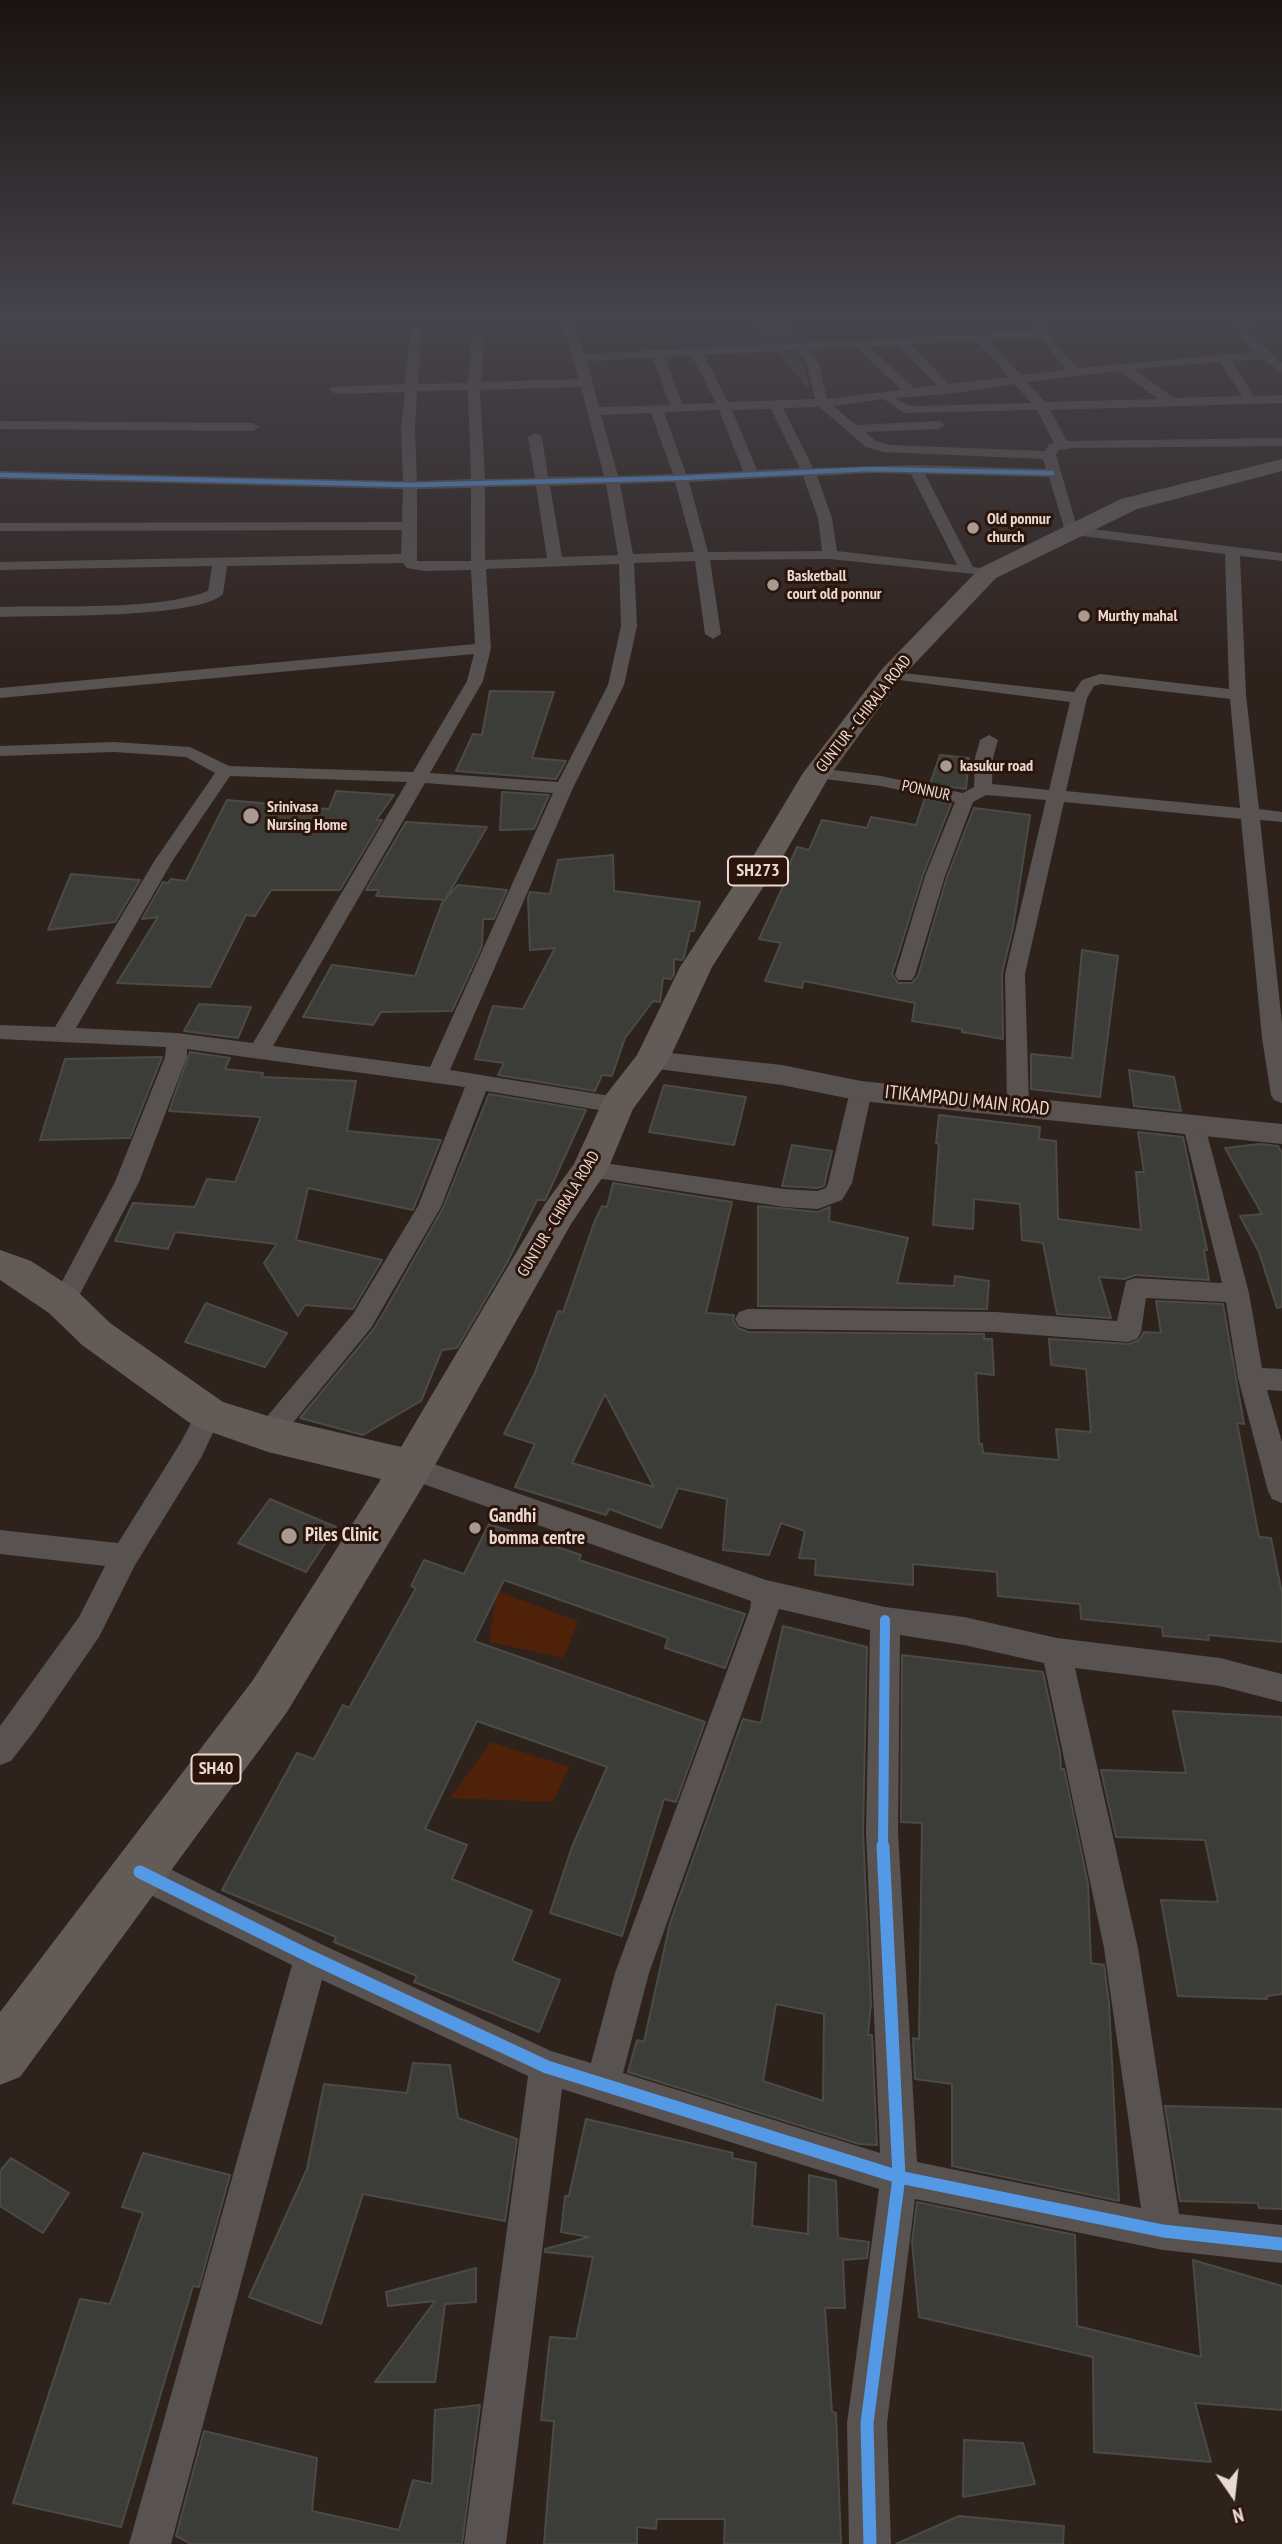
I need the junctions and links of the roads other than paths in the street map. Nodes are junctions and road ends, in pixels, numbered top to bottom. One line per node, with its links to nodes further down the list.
1 (408, 440): 23 (street)
2 (476, 440): 22 (street)
3 (535, 440): 21 (street)
4 (602, 440): 20 (street)
5 (667, 440): 19 (street)
6 (737, 440): 16 (street)
7 (793, 440): 15 (street)
8 (866, 440): 12 (street)
9 (1059, 440): 11 (street)
10 (1282, 442): 11 (street)
11 (1062, 445): 12 (street)
12 (1049, 454): 17 (street)
13 (1282, 465): 26 (main road, GUNTUR - CHIRALA ROAD / SH273)
14 (915, 469): 15 (street); 17 (street); 37 (street)
15 (809, 472): 16 (street); 28 (street)
16 (751, 473): 19 (street)
17 (1052, 474): 26 (street)
18 (0, 475): 23 (street)
19 (681, 478): 20 (street); 29 (street)
20 (612, 479): 21 (street); 32 (street)
21 (542, 482): 22 (street); 33 (street)
22 (477, 484): 23 (street); 35 (street)
23 (410, 485): 24 (street)
24 (408, 526): 25 (street); 31 (street)
25 (0, 527)
26 (1071, 531): 27 (street); 37 (main road, GUNTUR - CHIRALA ROAD / SH273)
27 (1232, 552): 30 (street); 43 (street)
28 (830, 555): 29 (street); 37 (street)
29 (702, 556): 32 (street); 39 (street)
30 (1282, 557)
31 (408, 558): 34 (street); 35 (street)
32 (626, 559): 33 (street); 50 (street)
33 (555, 562): 35 (street)
34 (220, 563): 36 (street); 38 (street)
35 (478, 565): 40 (street)
36 (0, 566)
37 (977, 571): 41 (main road, GUNTUR - CHIRALA ROAD / SH273)
38 (0, 612)
39 (713, 634)
40 (483, 648): 42 (street); 49 (street)
41 (891, 674): 44 (street); 48 (main road, GUNTUR - CHIRALA ROAD / SH273)
42 (0, 693)
43 (1238, 695): 44 (street); 54 (street)
44 (1079, 698): 52 (street)
45 (989, 740): 51 (street)
46 (0, 751): 47 (street)
47 (225, 771): 49 (street); 58 (street)
48 (817, 774): 53 (street, PONNUR); 61 (main road, GUNTUR - CHIRALA ROAD / SH273)
49 (417, 777): 50 (street); 60 (street)
50 (564, 788): 62 (street)
51 (983, 789): 52 (street); 53 (street, PONNUR)
52 (1055, 796): 54 (street); 67 (street)
53 (965, 799): 56 (street)
54 (1252, 814): 55 (street); 65 (street)
55 (1282, 817)
56 (905, 975)
57 (0, 1032): 58 (street)
58 (61, 1036): 59 (street)
59 (177, 1040): 60 (street); 73 (street)
60 (260, 1050): 62 (street)
61 (652, 1060): 64 (street, ITIKAMPADU MAIN ROAD); 66 (main road, GUNTUR - CHIRALA ROAD / SH273)
62 (436, 1075): 63 (street)
63 (478, 1083): 66 (street); 78 (street)
64 (861, 1091): 67 (street, ITIKAMPADU MAIN ROAD); 70 (street)
65 (1282, 1095)
66 (617, 1105): 70 (main road, GUNTUR - CHIRALA ROAD / SH273)
67 (1018, 1105): 68 (street, ITIKAMPADU MAIN ROAD)
68 (1194, 1126): 69 (street, ITIKAMPADU MAIN ROAD); 72 (street)
69 (1282, 1134)
70 (590, 1169): 79 (main road, GUNTUR - CHIRALA ROAD / SH273)
71 (0, 1265): 73 (main road)
72 (1237, 1293): 74 (street); 75 (street)
73 (63, 1302): 77 (main road)
74 (748, 1319)
75 (1251, 1378): 76 (street); 80 (street)
76 (1282, 1380)
77 (209, 1414): 78 (main road); 82 (street)
78 (268, 1434): 79 (main road)
79 (411, 1468): 83 (street); 88 (main road, GUNTUR - CHIRALA ROAD / SH40)
80 (1282, 1491)
81 (0, 1542): 82 (street)
82 (125, 1556): 87 (street)
83 (766, 1593): 84 (street); 92 (street)
84 (885, 1620): 85 (street); 93 (street)
85 (1057, 1652): 86 (street); 94 (street)
86 (1282, 1688)
87 (0, 1750)
88 (140, 1872): 89 (street); 90 (main road, GUNTUR - CHIRALA ROAD / SH40)
89 (311, 1957): 91 (street); 96 (street)
90 (0, 2057)
91 (547, 2067): 92 (street); 97 (street)
92 (603, 2082): 93 (street)
93 (899, 2177): 94 (street); 98 (street)
94 (1163, 2231): 95 (street)
95 (1282, 2244)
96 (150, 2544)
97 (485, 2544)
98 (870, 2544)

